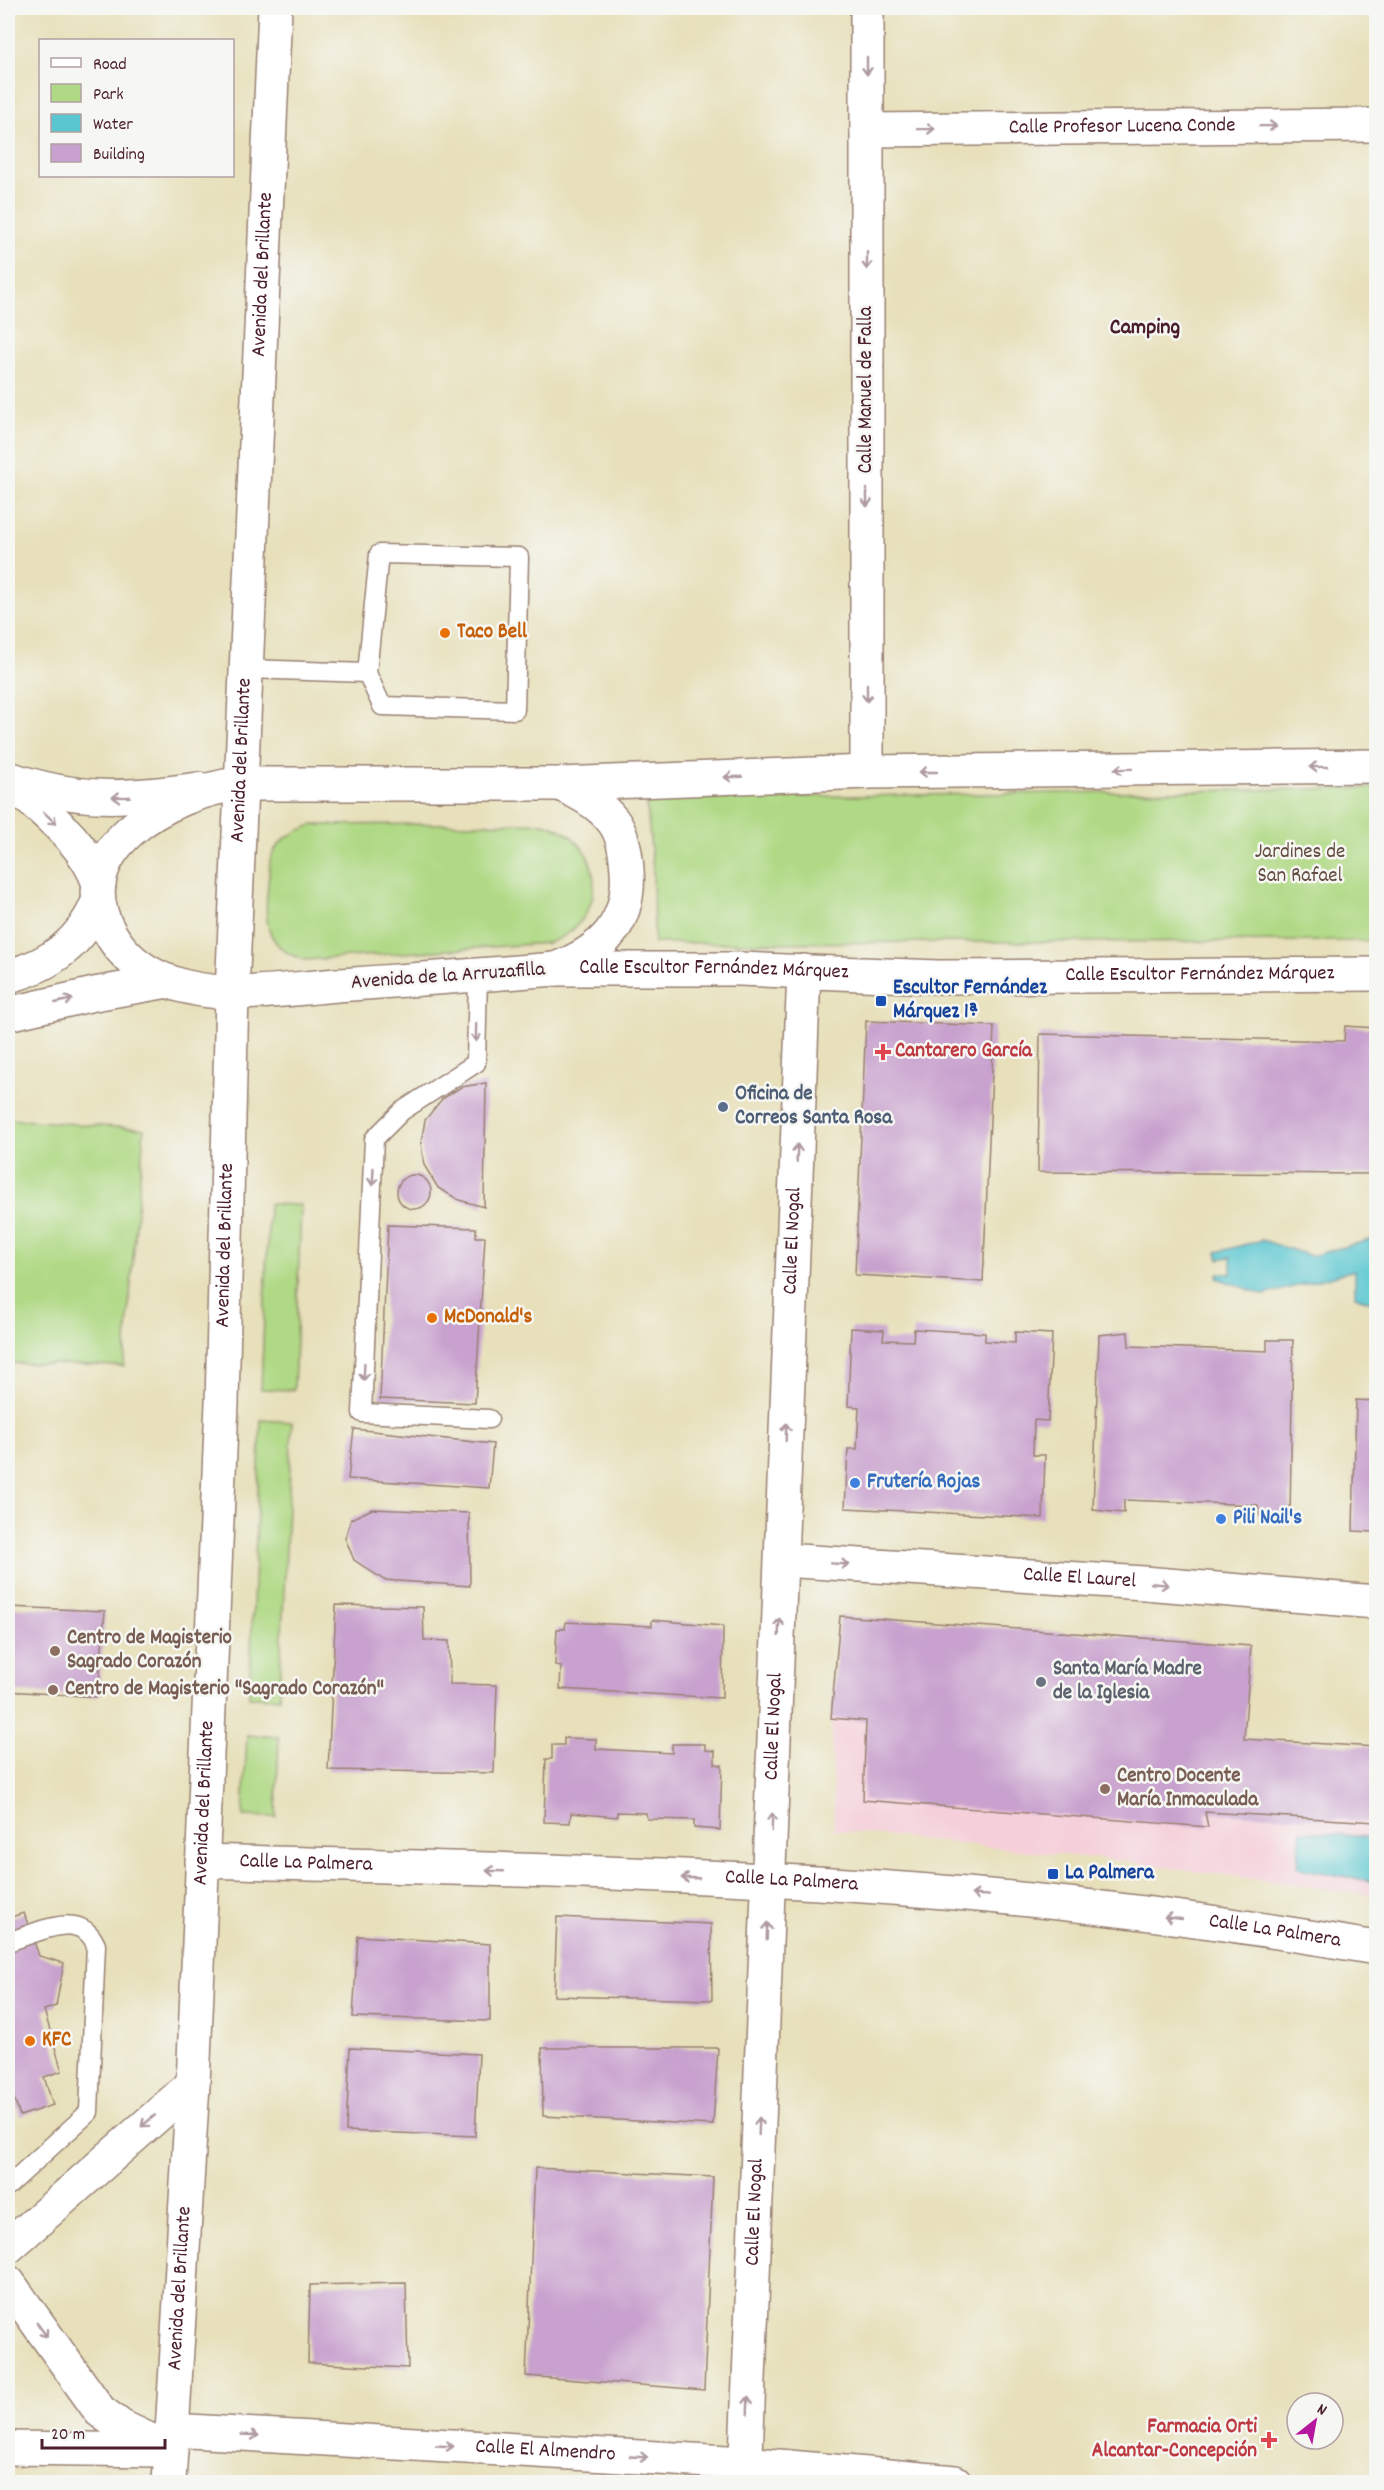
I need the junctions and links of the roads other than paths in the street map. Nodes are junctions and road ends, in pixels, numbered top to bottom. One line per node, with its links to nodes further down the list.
1 (275, 8): 5 (main road, Avenida del Brillante)
2 (867, 8): 4 (main road, Calle Manuel de Falla, one-way to 4)
3 (1377, 125): 4 (main road, Calle Profesor Lucena Conde, one-way to 3)
4 (867, 129): 8 (main road, Calle Manuel de Falla, one-way to 8)
5 (245, 669): 6 (lane); 11 (main road, Avenida del Brillante)
6 (367, 673): 6 (lane)
7 (1377, 766): 8 (main road, one-way to 8)
8 (867, 772): 10 (main road, one-way to 10)
9 (8, 778): 11 (main road, Avenida de la Arruzafilla, one-way to 9); 12 (main road, Avenida de la Arruzafilla, one-way to 12)
10 (560, 784): 11 (main road, Avenida de la Arruzafilla); 13 (main road, Avenida de la Arruzafilla)
11 (230, 785): 12 (main road, Avenida de la Arruzafilla); 19 (main road, Avenida del Brillante)
12 (99, 893): 17 (main road); 18 (main road, Avenida de la Arruzafilla)
13 (555, 969): 14 (main road, Calle Escultor Fernández Márquez); 16 (main road, Avenida de la Arruzafilla)
14 (804, 971): 15 (main road, Calle Escultor Fernández Márquez); 22 (main road, Calle El Nogal, one-way to 14)
15 (1377, 974)
16 (478, 975): 19 (main road, Avenida de la Arruzafilla); 21 (lane, one-way to 21)
17 (8, 976)
18 (168, 981): 19 (main road, Avenida de la Arruzafilla); 20 (main road, one-way to 18)
19 (232, 994): 24 (main road, Avenida del Brillante)
20 (8, 1014)
21 (489, 1419)
22 (782, 1560): 23 (main road, Calle El Laurel, one-way to 23); 25 (main road, Calle El Nogal, one-way to 22)
23 (1377, 1602)
24 (202, 1861): 25 (main road, Calle La Palmera, one-way to 24); 28 (main road, Avenida del Brillante)
25 (769, 1880): 27 (main road, Calle La Palmera, one-way to 25); 34 (main road, Calle El Nogal, one-way to 25)
26 (8, 1942): 29 (lane)
27 (1377, 1948)
28 (193, 2084): 30 (main road, one-way to 30); 32 (main road, Avenida del Brillante)
29 (8, 2186)
30 (8, 2247)
31 (8, 2282): 32 (main road, one-way to 32)
32 (171, 2440): 33 (main road, Calle El Almendro); 34 (main road, Calle El Almendro, one-way to 34); 35 (main road, Avenida del Brillante)
33 (8, 2448)
34 (745, 2473): 36 (main road, Calle El Almendro)
35 (169, 2482)
36 (955, 2482)

